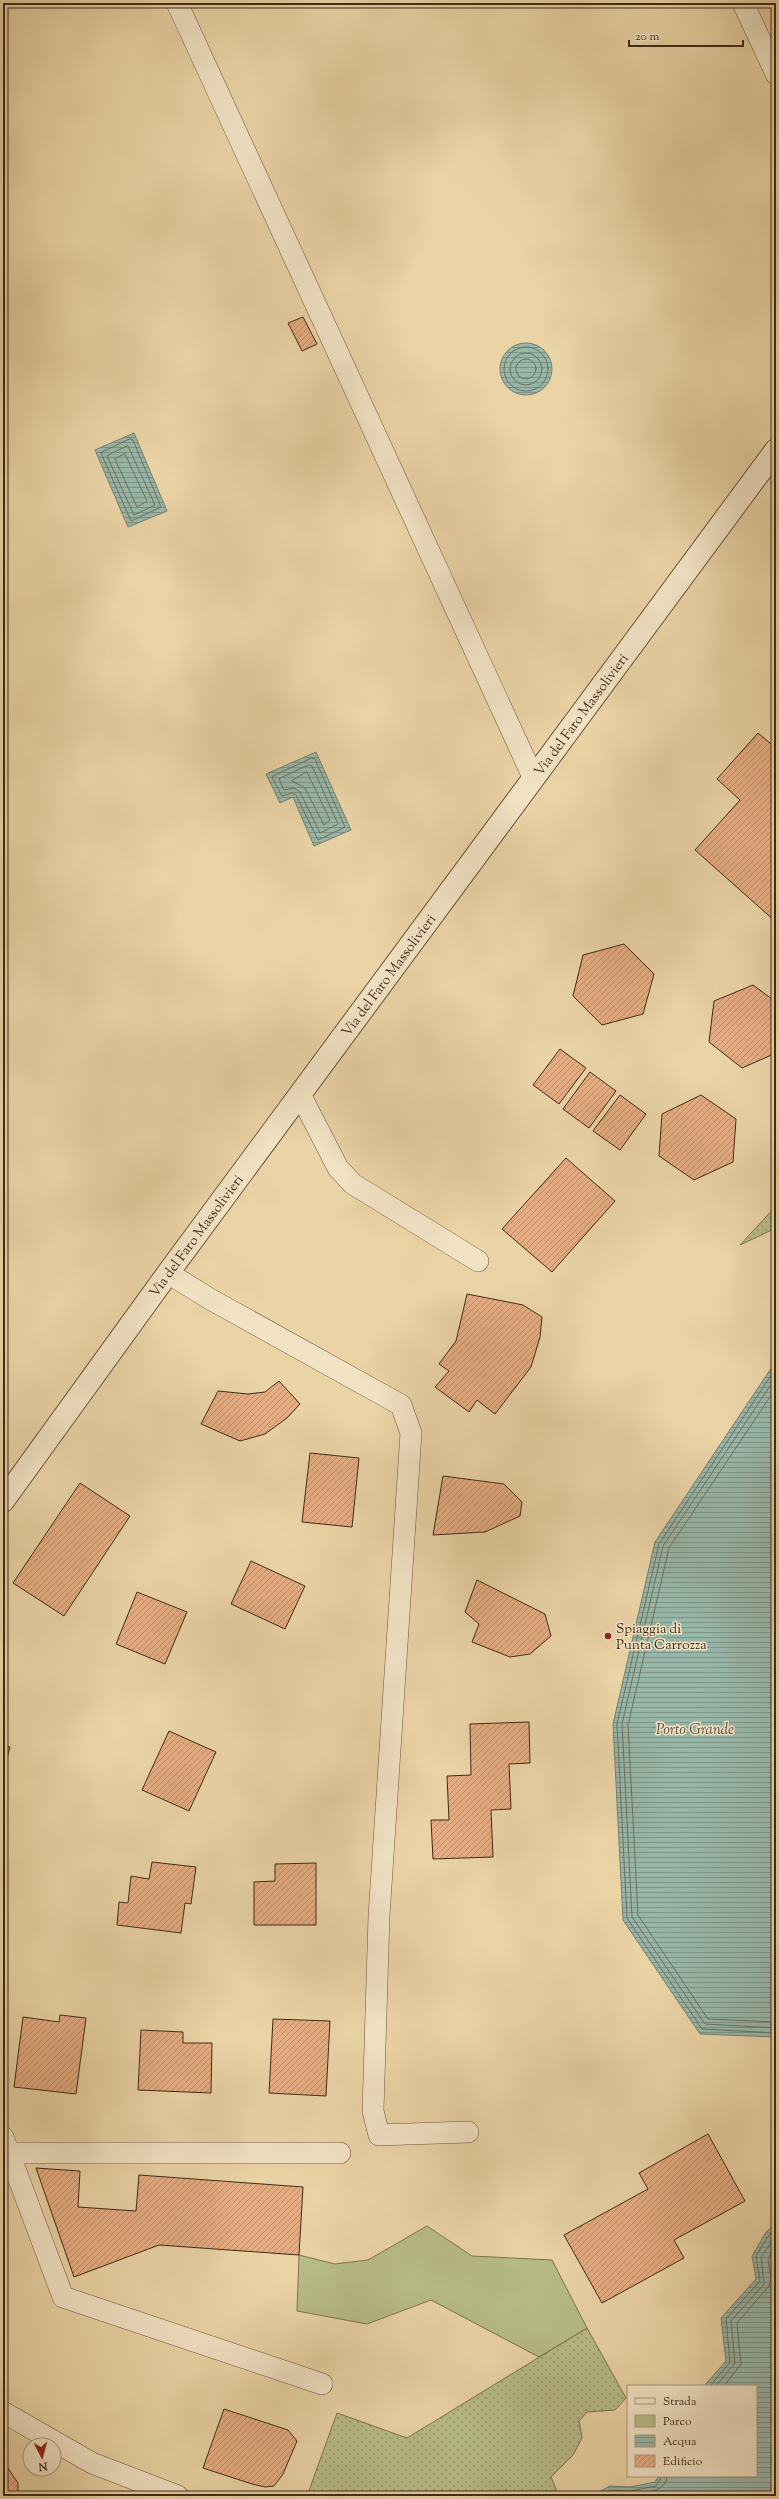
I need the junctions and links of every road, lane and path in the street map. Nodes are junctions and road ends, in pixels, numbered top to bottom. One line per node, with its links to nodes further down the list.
1 (177, 3): 5 (lane)
2 (743, 3): 3 (lane)
3 (776, 74)
4 (776, 450): 5 (street, Via del Faro Massolivieri)
5 (533, 778): 6 (street, Via del Faro Massolivieri)
6 (300, 1094): 7 (lane); 8 (street, Via del Faro Massolivieri)
7 (478, 1260)
8 (168, 1273): 9 (street, Via del Faro Massolivieri); 10 (lane)
9 (3, 1502)
10 (468, 2132)
11 (6, 2145): 12 (lane); 13 (lane)
12 (340, 2153)
13 (322, 2384)
14 (3, 2412): 15 (lane)
15 (178, 2496)

